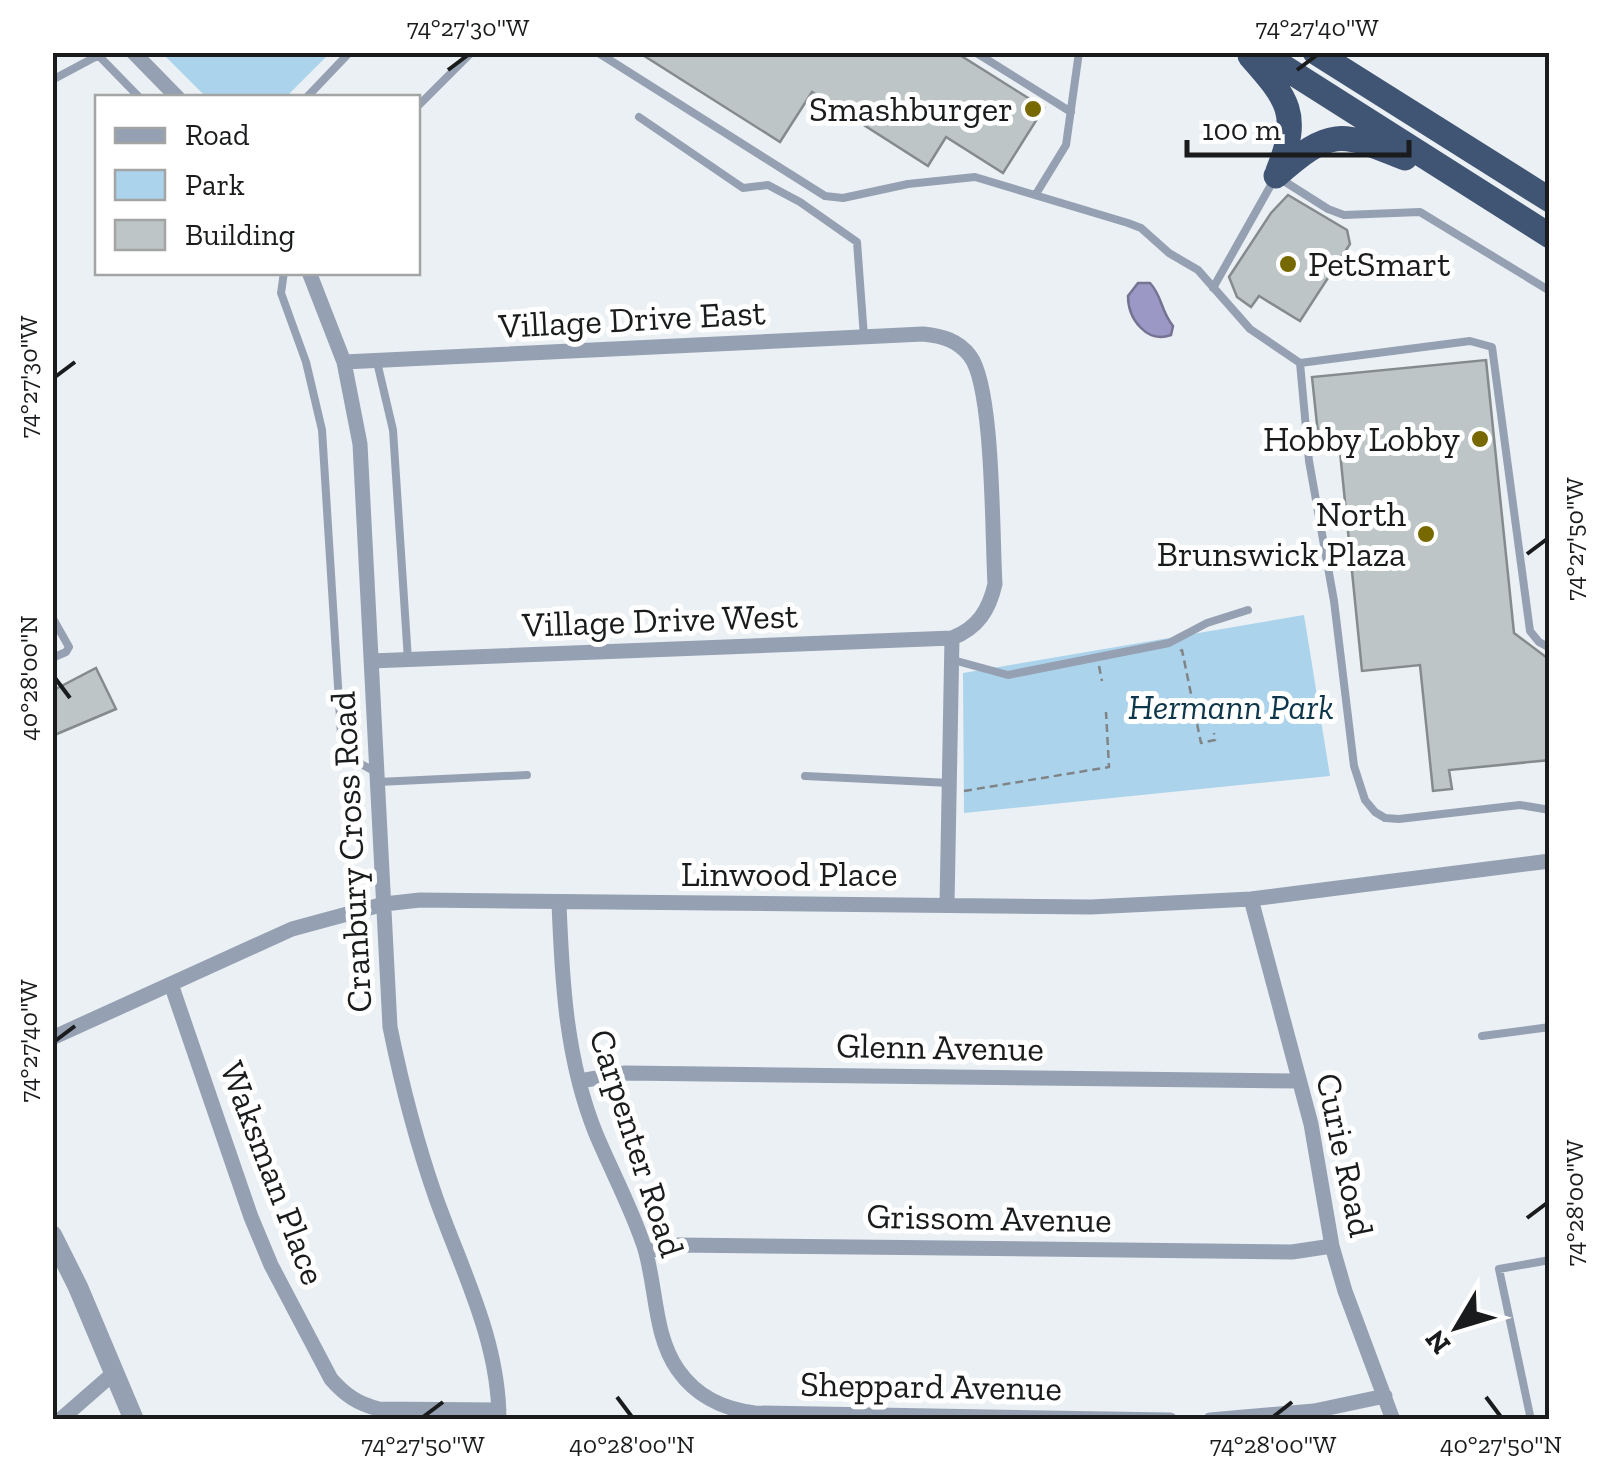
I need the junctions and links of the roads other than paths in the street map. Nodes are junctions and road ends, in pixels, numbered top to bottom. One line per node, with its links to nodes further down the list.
1 (134, 52): 14 (street)
2 (350, 52): 15 (lane)
3 (472, 52): 17 (lane)
4 (597, 52): 22 (lane)
5 (976, 52): 18 (lane)
6 (1078, 52): 18 (lane)
7 (1247, 52): 20 (highway)
8 (1260, 52): 21 (highway)
9 (1315, 52): 16 (highway)
10 (1350, 52): 16 (highway)
11 (100, 54): 12 (lane); 13 (lane)
12 (52, 80)
13 (137, 95)
14 (175, 95)
15 (309, 95)
16 (1388, 99): 23 (highway)
17 (420, 104)
18 (1072, 112): 22 (lane)
19 (639, 117): 29 (lane)
20 (1276, 176): 21 (highway); 27 (lane); 28 (lane)
21 (1467, 184): 24 (highway)
22 (1036, 194): 27 (lane)
23 (1550, 200)
24 (1550, 236)
25 (283, 275): 43 (lane)
26 (310, 275): 31 (street, Cranbury Cross Road)
27 (1213, 288): 32 (lane)
28 (1550, 291)
29 (864, 337): 30 (street, Village Drive East); 35 (street, Village Drive East)
30 (377, 360): 31 (street, Village Drive East); 38 (lane)
31 (344, 362): 40 (street, Cranbury Cross Road)
32 (1300, 363): 36 (lane); 45 (lane)
33 (1248, 610): 39 (lane)
34 (52, 617): 37 (lane)
35 (952, 638): 38 (street, Village Drive West); 39 (street)
36 (1550, 648)
37 (52, 658)
38 (408, 660): 40 (street, Village Drive West)
39 (952, 660): 44 (street)
40 (371, 661): 43 (street, Cranbury Cross Road)
41 (527, 776): 43 (lane)
42 (805, 776): 44 (lane)
43 (377, 777): 49 (street, Cranbury Cross Road)
44 (957, 787): 50 (street)
45 (1550, 810)
46 (1550, 861): 47 (street, Linwood Place)
47 (1251, 898): 50 (street, Linwood Place); 56 (street, Curie Road)
48 (559, 903): 49 (street, Linwood Place); 50 (street, Linwood Place); 55 (street, Carpenter Road)
49 (384, 904): 51 (street, Linwood Place); 64 (street, Cranbury Cross Road)
50 (947, 905)
51 (171, 984): 54 (street, Linwood Place); 64 (street, Waksman Place)
52 (1550, 1028): 53 (lane)
53 (1482, 1036)
54 (52, 1038)
55 (580, 1081): 56 (street, Glenn Avenue); 59 (street, Carpenter Road)
56 (1300, 1081): 58 (street, Curie Road)
57 (52, 1235): 61 (street)
58 (1332, 1246): 59 (street, Grissom Avenue); 63 (street, Curie Road)
59 (646, 1251): 62 (street, Carpenter Road)
60 (1550, 1260): 70 (lane)
61 (115, 1372): 65 (street); 66 (street)
62 (697, 1391): 67 (street, Sheppard Avenue)
63 (1385, 1396): 68 (street); 69 (street, Curie Road)
64 (499, 1415)
65 (60, 1420)
66 (134, 1420)
67 (1170, 1420)
68 (1210, 1420)
69 (1393, 1420)
70 (1531, 1420)

